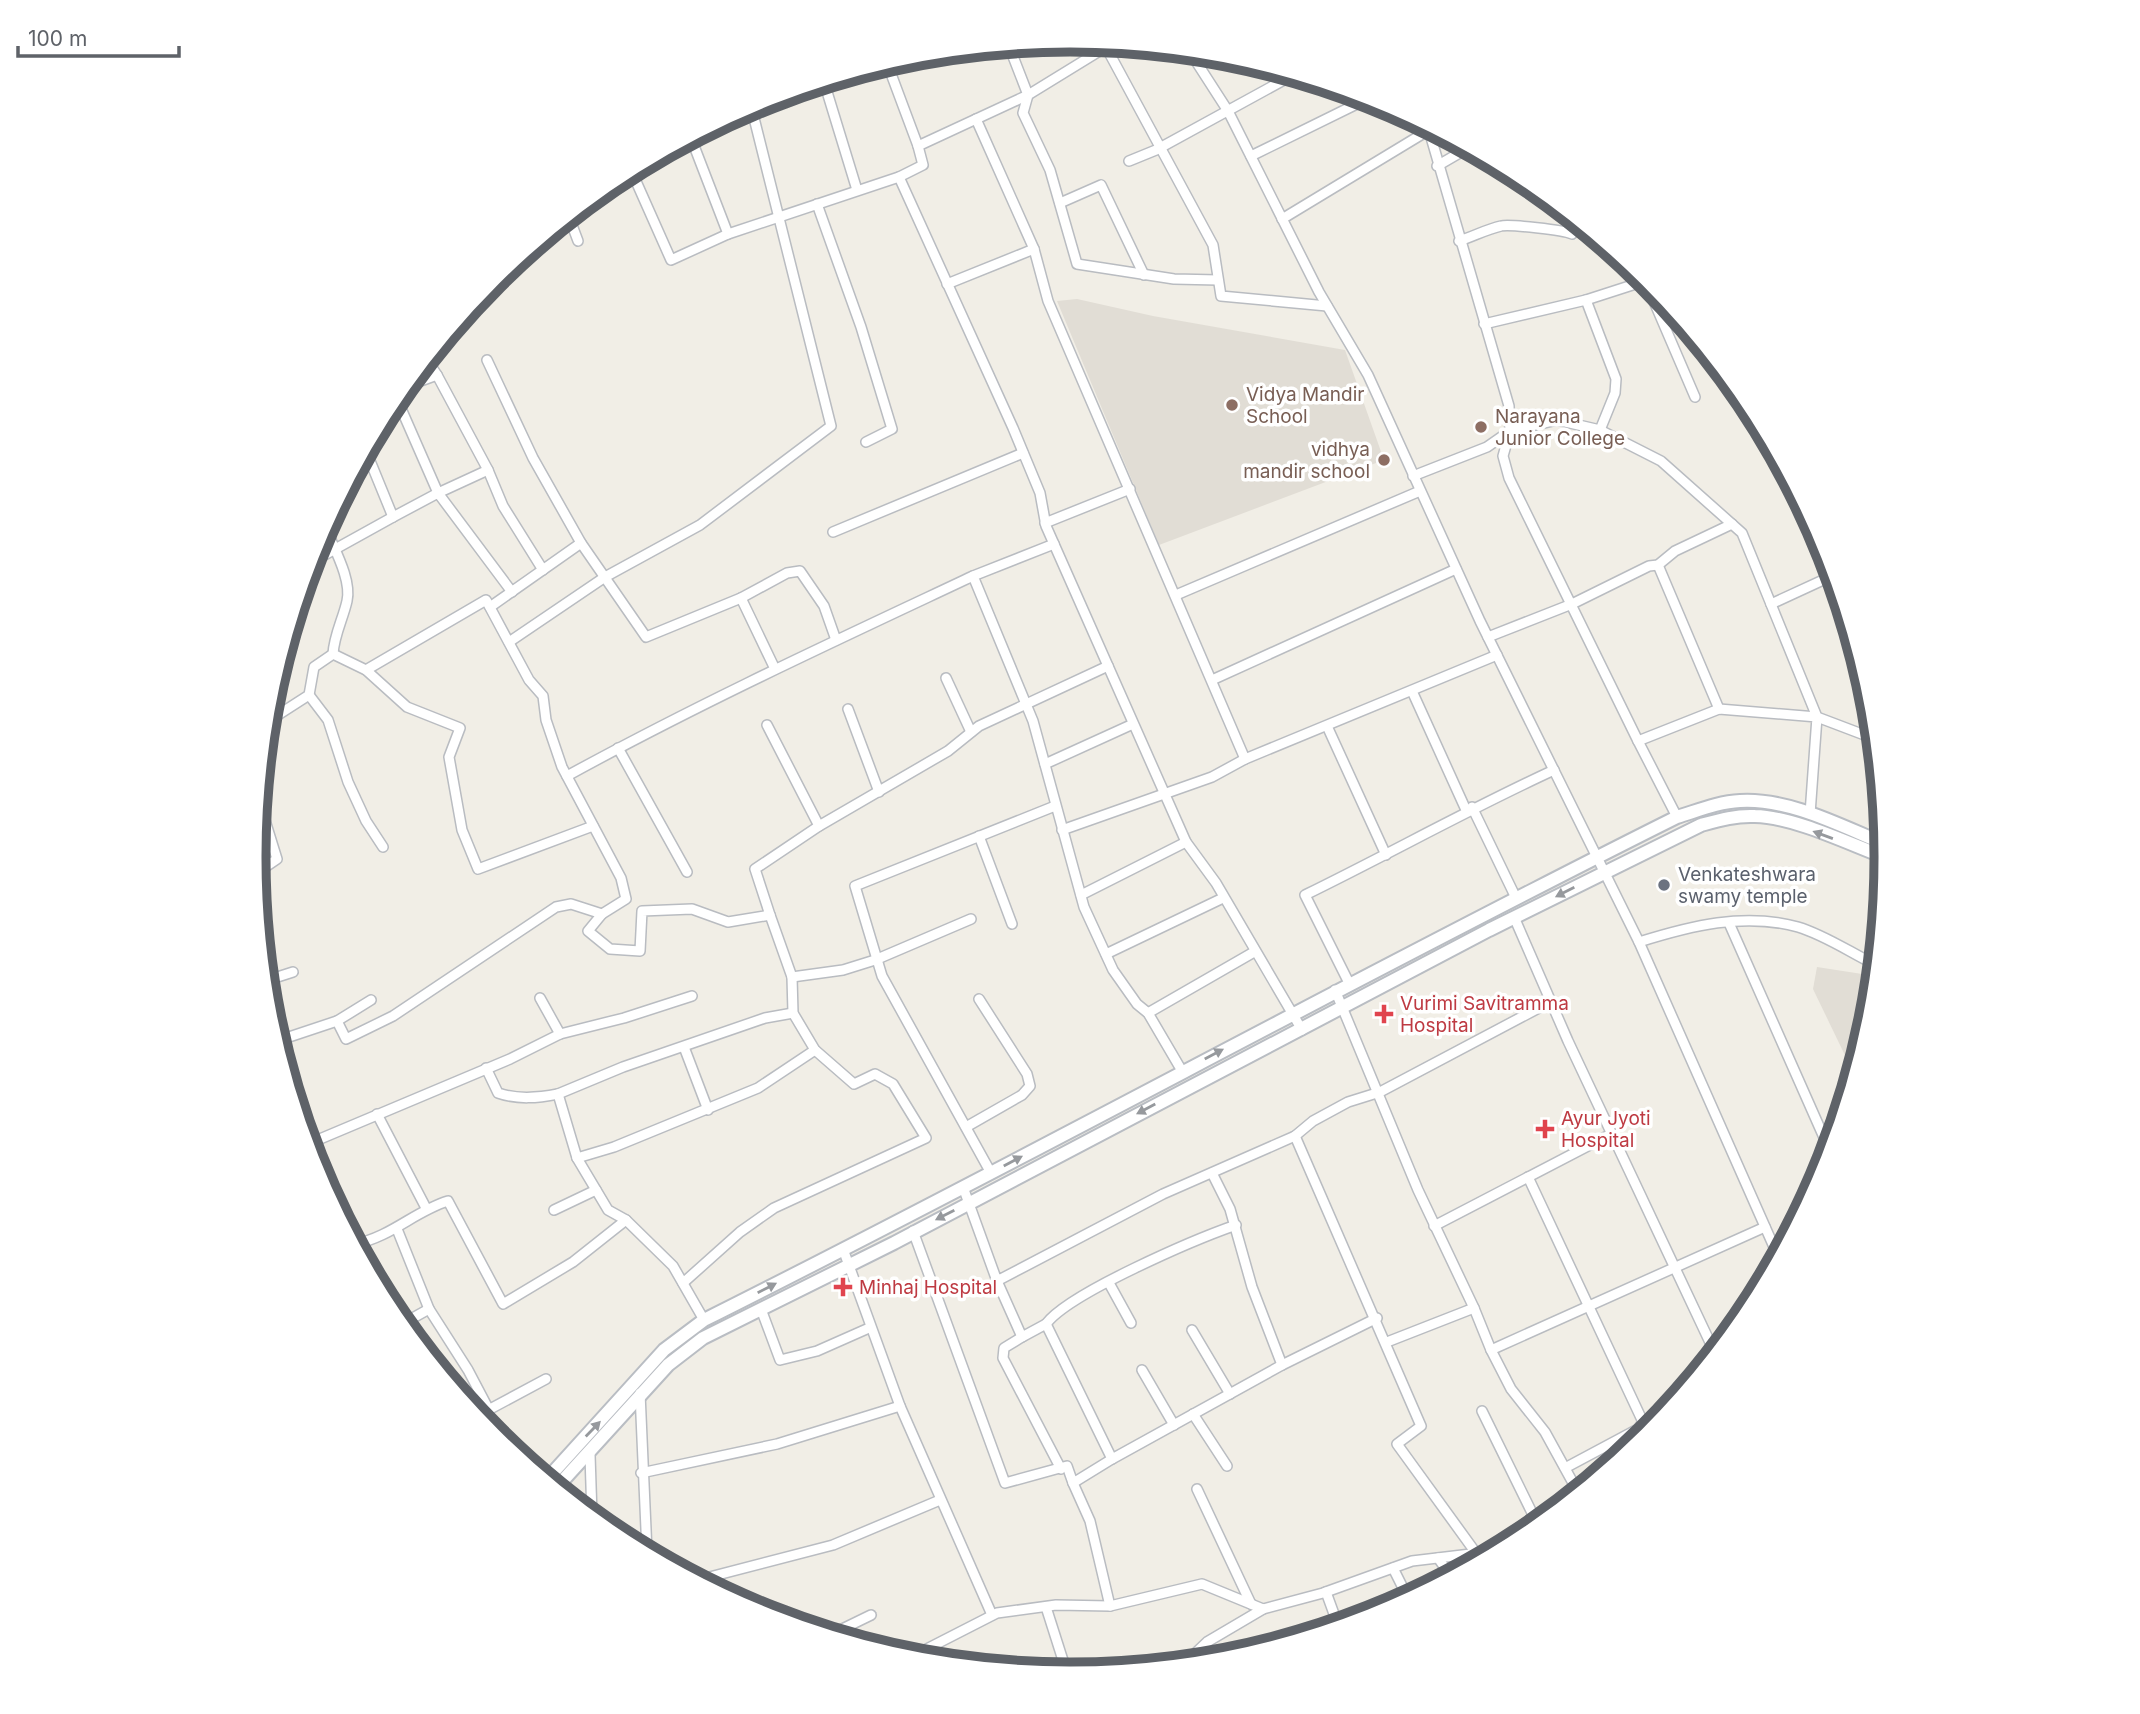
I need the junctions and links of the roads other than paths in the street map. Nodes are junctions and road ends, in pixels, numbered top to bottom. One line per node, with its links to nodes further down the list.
1 (1097, 53): 8 (street)
2 (1012, 54): 8 (street)
3 (1112, 54): 17 (street)
4 (1197, 63): 10 (street)
5 (891, 73): 16 (street)
6 (1282, 81): 10 (street)
7 (827, 90): 24 (street)
8 (1028, 95): 12 (street); 25 (street)
9 (1355, 105): 19 (street)
10 (1228, 111): 17 (street); 19 (street)
11 (754, 118): 27 (street)
12 (976, 118): 16 (street); 34 (street)
13 (1421, 133): 28 (street)
14 (1430, 137): 21 (street)
15 (694, 146): 31 (street)
16 (918, 146): 22 (street)
17 (1160, 147): 20 (street); 36 (street)
18 (1459, 153): 21 (street)
19 (1251, 156): 28 (street)
20 (1129, 161)
21 (1437, 166): 33 (street)
22 (899, 177): 24 (street); 38 (street)
23 (636, 180): 31 (street)
24 (857, 190): 26 (street)
25 (1060, 203): 35 (street); 35 (street)
26 (817, 204): 27 (street); 51 (street)
27 (778, 217): 31 (street); 72 (street)
28 (1282, 219): 40 (street)
29 (572, 225): 32 (street)
30 (1575, 231): 33 (street)
31 (728, 234)
32 (578, 241)
33 (1459, 242): 42 (street)
34 (1034, 249): 38 (street); 56 (street)
35 (1144, 275): 36 (street)
36 (1218, 280): 40 (street)
37 (1634, 283): 39 (street)
38 (947, 284): 52 (street)
39 (1586, 300): 42 (street); 49 (street)
40 (1327, 306): 55 (street)
41 (1659, 309): 47 (street)
42 (1484, 324): 50 (street)
43 (486, 360): 64 (street)
44 (432, 367): 45 (street)
45 (437, 375): 46 (street); 54 (street)
46 (422, 380)
47 (1695, 397)
48 (401, 409): 58 (street)
49 (1600, 430): 50 (street); 61 (street)
50 (1510, 431): 55 (street); 77 (street)
51 (866, 442)
52 (1023, 453): 60 (street); 62 (street)
53 (370, 461): 59 (street)
54 (488, 470): 58 (street); 70 (street)
55 (1413, 476): 57 (street)
56 (1130, 489): 60 (street); 75 (street)
57 (1420, 491): 69 (street); 75 (street)
58 (438, 493): 59 (street); 74 (street)
59 (393, 517): 66 (street)
60 (1045, 523): 65 (street)
61 (1731, 524): 68 (street); 78 (street)
62 (833, 532)
63 (331, 541): 66 (street)
64 (581, 543): 70 (street); 72 (street)
65 (1054, 544): 71 (street); 85 (street)
66 (334, 550): 67 (street); 83 (street)
67 (325, 555)
68 (1658, 565): 77 (street); 94 (street)
69 (1456, 569): 80 (street); 89 (street)
70 (543, 570): 74 (street)
71 (973, 576): 81 (street); 92 (street)
72 (605, 577): 76 (street); 82 (street)
73 (1825, 579): 78 (street)
74 (512, 592): 79 (street)
75 (1176, 595): 89 (street)
76 (741, 598): 81 (street); 86 (street)
77 (1570, 603): 80 (street); 102 (street)
78 (1771, 604): 96 (street)
79 (490, 607): 82 (street); 87 (street)
80 (1488, 637): 84 (street)
81 (836, 640): 86 (street)
82 (509, 642): 107 (street)
83 (333, 654): 87 (street); 91 (street)
84 (1497, 655): 90 (street); 106 (street)
85 (1108, 666): 92 (street); 97 (street)
86 (775, 669): 103 (street)
87 (366, 670): 115 (street)
88 (946, 678): 100 (street)
89 (1212, 680): 104 (street)
90 (1412, 691): 99 (street); 111 (street)
91 (309, 695): 95 (street); 121 (street)
92 (1025, 703): 100 (street); 105 (street)
93 (848, 709): 108 (street)
94 (1719, 709): 96 (street); 102 (street)
95 (278, 715)
96 (1816, 717): 101 (street); 112 (street)
97 (1133, 724): 105 (street); 109 (street)
98 (766, 725): 116 (street)
99 (1327, 726): 104 (street); 123 (street)
100 (971, 732): 108 (street)
101 (1865, 735)
102 (1638, 740): 113 (street)
103 (618, 748): 107 (street); 126 (street)
104 (1245, 759): 109 (street)
105 (1045, 764): 110 (street)
106 (1554, 770): 111 (street); 124 (street)
107 (567, 776): 115 (street)
108 (878, 792): 116 (street)
109 (1163, 795): 117 (street); 120 (street)
110 (1055, 806): 117 (street); 118 (street)
111 (1469, 809): 123 (street); 130 (street)
112 (1810, 814): 113 (main road); 119 (main road)
113 (1677, 817): 124 (main road)
114 (266, 824): 125 (street)
115 (593, 826): 131 (street)
116 (819, 826): 132 (street)
117 (1062, 830): 128 (street)
118 (979, 836): 135 (street); 140 (street)
119 (1874, 839)
120 (1186, 842): 128 (street); 129 (street)
121 (383, 847)
122 (1874, 853): 127 (main road, one-way to 127)
123 (1386, 855): 145 (street)
124 (1598, 856): 127 (street); 130 (main road)
125 (265, 867)
126 (687, 872)
127 (1606, 872): 133 (main road, one-way to 133); 137 (street)
128 (1081, 895): 139 (street)
129 (1223, 898): 138 (street); 139 (street)
130 (1516, 898): 145 (main road)
131 (602, 914): 132 (street); 156 (street)
132 (770, 915): 143 (street)
133 (1514, 917): 151 (street); 152 (main road)
134 (971, 919): 140 (street)
135 (1012, 923)
136 (1729, 923): 137 (street); 141 (street); 171 (street)
137 (1639, 942): 185 (street)
138 (1254, 952): 153 (street); 155 (street)
139 (1106, 954): 155 (street)
140 (875, 960): 143 (street); 168 (street)
141 (1868, 961)
142 (293, 972): 144 (street)
143 (792, 977): 154 (street)
144 (275, 978)
145 (1349, 983): 146 (main road)
146 (1335, 990): 152 (street); 153 (main road)
147 (692, 996): 158 (street)
148 (540, 998): 158 (street)
149 (979, 999): 168 (street)
150 (371, 1000): 156 (street)
151 (1551, 1001): 164 (street); 169 (street)
152 (1344, 1008): 157 (main road); 164 (street)
153 (1293, 1012): 157 (street); 163 (main road, one-way to 153)
154 (793, 1013): 160 (street); 161 (street)
155 (1149, 1013): 163 (street)
156 (337, 1021): 159 (street)
157 (1302, 1030): 179 (main road, one-way to 179)
158 (560, 1034): 162 (street)
159 (287, 1038)
160 (684, 1047): 165 (street); 166 (street)
161 (815, 1050): 166 (street); 194 (street)
162 (486, 1068): 165 (street); 167 (street)
163 (1182, 1071): 174 (main road, one-way to 163)
164 (1380, 1092): 170 (street); 184 (street)
165 (558, 1094): 173 (street)
166 (708, 1110): 173 (street)
167 (377, 1114): 172 (street); 180 (street)
168 (966, 1127): 174 (street)
169 (1611, 1134): 176 (street); 192 (street)
170 (1295, 1136): 175 (street); 200 (street)
171 (1824, 1137)
172 (317, 1140)
173 (577, 1158): 178 (street)
174 (991, 1173): 177 (main road)
175 (1212, 1173): 183 (street); 193 (street)
176 (1528, 1177): 184 (street); 196 (street)
177 (963, 1186): 179 (street); 190 (main road)
178 (596, 1190): 181 (street); 182 (street)
179 (968, 1202): 187 (main road, one-way to 187); 193 (street)
180 (426, 1208): 182 (street); 186 (street)
181 (554, 1209)
182 (626, 1220): 194 (street)
183 (1236, 1225): 195 (street); 213 (street)
184 (1434, 1226): 197 (street)
185 (1765, 1227): 189 (street); 192 (street)
186 (397, 1229): 188 (street); 198 (street)
187 (913, 1231): 191 (main road); 230 (street)
188 (364, 1242)
189 (1774, 1247)
190 (844, 1248): 191 (street); 202 (main road, one-way to 190)
191 (850, 1266): 199 (main road); 205 (street)
192 (1675, 1268): 196 (street); 210 (street)
193 (997, 1281): 208 (street)
194 (683, 1283): 202 (street)
195 (1109, 1283): 203 (street); 204 (street)
196 (1590, 1306): 212 (street); 223 (street)
197 (1474, 1308): 209 (street); 212 (street)
198 (429, 1309): 201 (street); 220 (street)
199 (761, 1309): 205 (street); 211 (main road)
200 (1377, 1318): 209 (street); 213 (street)
201 (412, 1319)
202 (704, 1320): 207 (main road)
203 (1132, 1323)
204 (1046, 1324): 208 (street); 227 (street)
205 (869, 1328): 219 (street)
206 (1192, 1330): 218 (street)
207 (682, 1335): 211 (main road); 216 (main road)
208 (1022, 1337): 230 (street)
209 (1387, 1342): 241 (street)
210 (1711, 1343)
211 (690, 1347): 217 (main road)
212 (1491, 1350): 229 (street)
213 (1282, 1365): 218 (street)
214 (1142, 1370): 224 (street)
215 (546, 1378): 220 (street)
216 (634, 1382): 217 (street); 231 (main road, one-way to 216)
217 (641, 1394): 226 (main road); 232 (street)
218 (1230, 1394): 222 (street)
219 (900, 1406): 232 (street); 237 (street)
220 (488, 1408)
221 (1482, 1412): 239 (street)
222 (1193, 1414): 224 (street); 228 (street)
223 (1643, 1422)
224 (1174, 1425): 227 (street)
225 (1634, 1431): 229 (street)
226 (590, 1455): 233 (main road); 238 (street)
227 (1112, 1459): 234 (street)
228 (1227, 1466)
229 (1565, 1468): 235 (street)
230 (1061, 1469): 234 (street)
231 (553, 1473)
232 (641, 1473): 240 (street)
233 (563, 1481)
234 (1073, 1483): 250 (street)
235 (1574, 1484)
236 (1197, 1489): 249 (street)
237 (940, 1500): 246 (street); 254 (street)
238 (592, 1503)
239 (1533, 1515)
240 (646, 1540)
241 (1475, 1552)
242 (1473, 1553): 243 (street)
243 (1438, 1558): 244 (street); 245 (street)
244 (1394, 1568): 247 (street); 248 (street)
245 (1445, 1568)
246 (710, 1577)
247 (1404, 1589)
248 (1326, 1592): 252 (street); 255 (street)
249 (1251, 1604): 250 (street); 252 (street)
250 (1110, 1606): 251 (street)
251 (1046, 1607): 254 (street); 259 (street)
252 (1263, 1609): 258 (street)
253 (871, 1615): 256 (street)
254 (992, 1615): 257 (street)
255 (1335, 1617)
256 (843, 1628)
257 (927, 1648)
258 (1197, 1651)
259 (1063, 1662)

